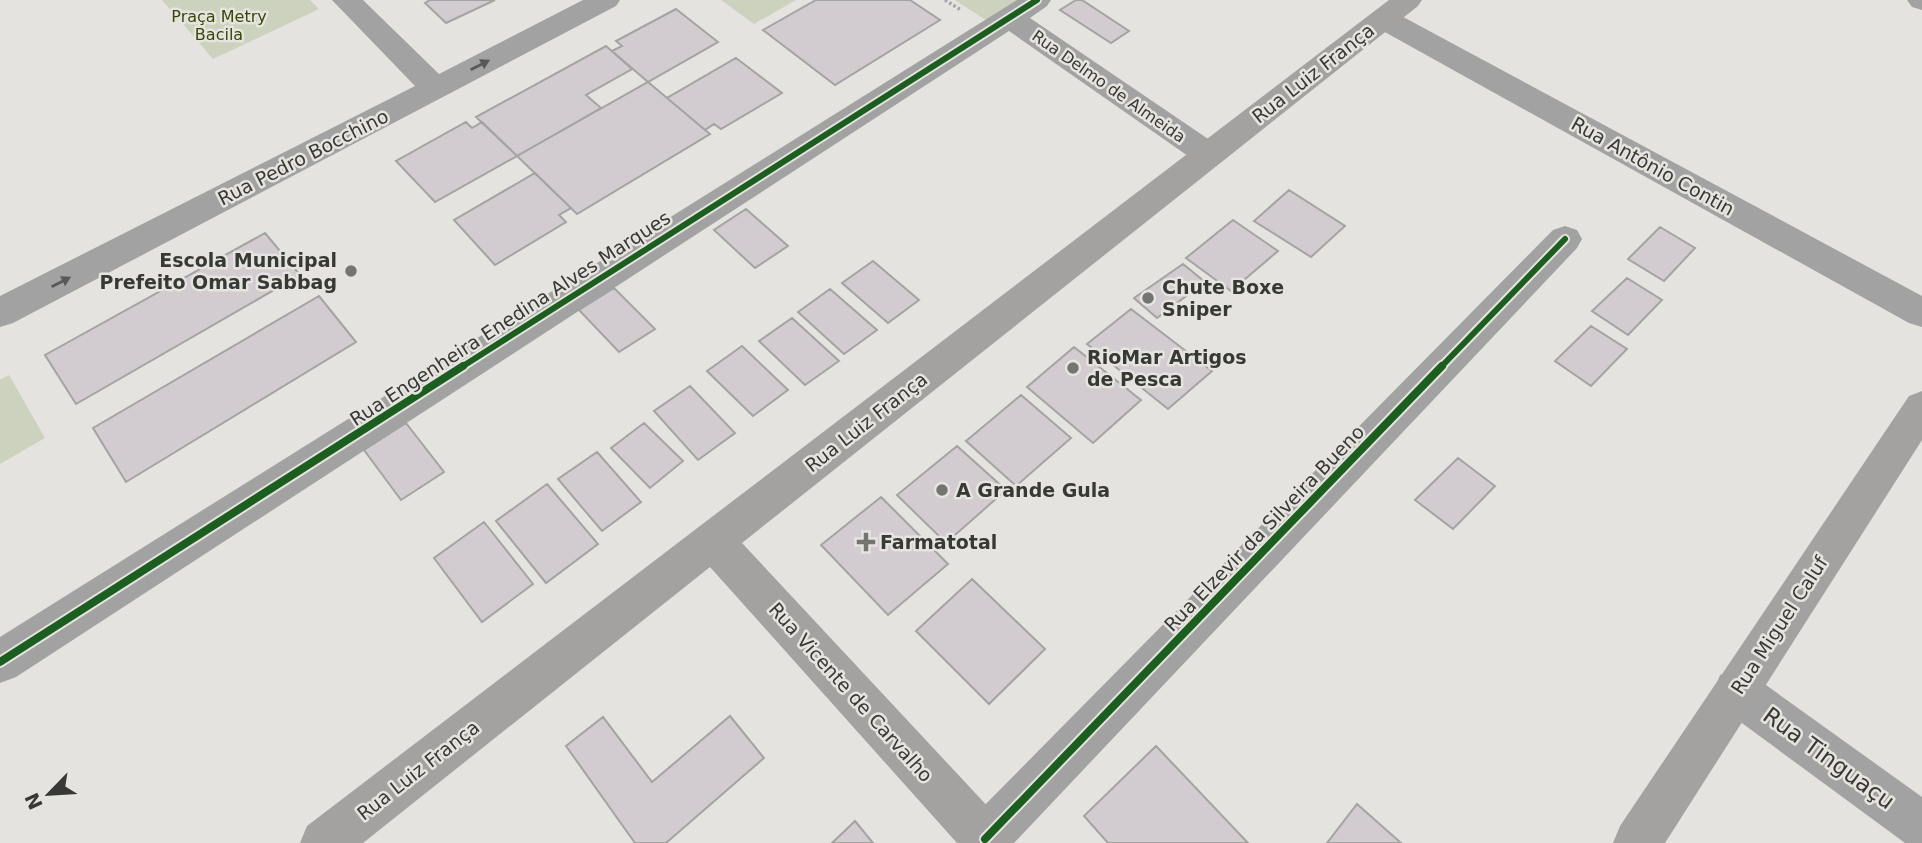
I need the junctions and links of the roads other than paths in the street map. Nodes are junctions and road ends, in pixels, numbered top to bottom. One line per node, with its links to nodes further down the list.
1 (346, 0): 5 (street)
2 (606, 0): 5 (street, Rua Pedro Bocchino, one-way to 2)
3 (1023, 9): 6 (street, Rua Delmo de Almeida); 12 (street, Rua Engenheira Enedina Alves Marques)
4 (1396, 9): 6 (main road, Rua Luiz França); 9 (street, Rua Antônio Contin)
5 (435, 88): 8 (street, Rua Pedro Bocchino, one-way to 5)
6 (1209, 155): 11 (main road, Rua Luiz França)
7 (1565, 239): 15 (street, Rua Elzevir da Silveira Bueno)
8 (0, 313)
9 (1922, 313)
10 (1922, 407): 13 (main road, Rua Miguel Caluf)
11 (713, 541): 15 (main road, Rua Vicente de Carvalho); 16 (main road, Rua Luiz França)
12 (0, 662)
13 (1736, 691): 14 (street, Rua Tinguaçu); 17 (main road, Rua Miguel Caluf)
14 (1922, 826)
15 (987, 841)
16 (324, 843)
17 (1637, 843)

